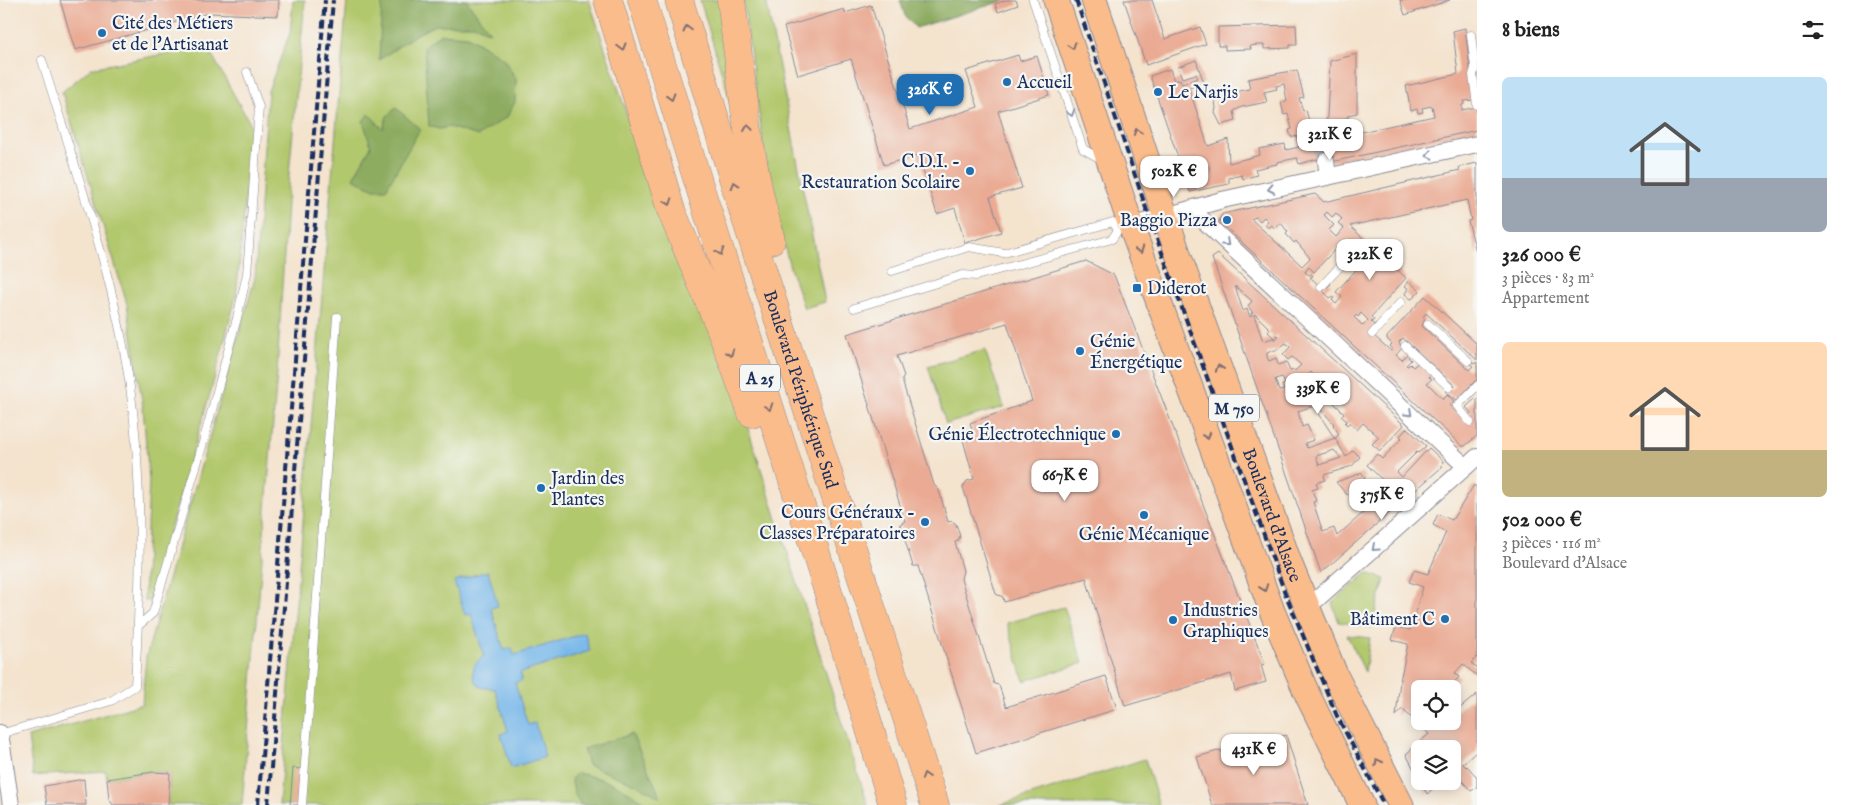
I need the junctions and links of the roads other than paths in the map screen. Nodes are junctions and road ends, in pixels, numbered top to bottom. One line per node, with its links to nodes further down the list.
1 (608, 0): 35 (highway, one-way to 35)
2 (642, 0): 35 (highway, Boulevard Périphérique Sud / A 25, one-way to 35)
3 (679, 0): 34 (highway, Boulevard Périphérique Sud / A 25, one-way to 3)
4 (732, 0): 34 (highway, one-way to 4)
5 (1033, 0): 13 (lane, one-way to 13)
6 (1056, 0): 13 (main road, Boulevard d'Alsace / M 750, one-way to 13)
7 (1094, 0): 15 (main road, Boulevard d'Alsace / M 750, one-way to 7)
8 (1471, 35): 11 (lane)
9 (42, 60): 32 (lane)
10 (248, 72): 32 (lane)
11 (1477, 105)
12 (1477, 144): 14 (street, one-way to 14)
13 (1111, 165): 16 (main road, Boulevard d'Alsace / M 750)
14 (1191, 209): 15 (street); 30 (street, one-way to 30)
15 (1166, 216): 16 (street); 31 (main road, Boulevard d'Alsace / M 750, one-way to 15)
16 (1125, 228): 18 (lane); 21 (lane); 40 (main road, Boulevard d'Alsace / M 750, one-way to 40)
17 (1347, 259): 19 (lane)
18 (892, 271)
19 (1321, 286)
20 (1401, 302): 24 (lane)
21 (854, 308)
22 (337, 316): 37 (lane)
23 (1428, 324): 26 (lane)
24 (1372, 334)
25 (1405, 346): 28 (lane)
26 (1468, 361)
27 (1477, 386): 29 (lane)
28 (1450, 387)
29 (1470, 422)
30 (1472, 462): 31 (street, one-way to 31)
31 (1307, 608): 41 (main road, Boulevard d'Alsace / M 750, one-way to 31)
32 (138, 626): 33 (lane)
33 (0, 734): 36 (street)
34 (916, 748): 39 (highway, Boulevard Périphérique Sud / A 25, one-way to 34)
35 (878, 757): 38 (highway, Boulevard Périphérique Sud / A 25)
36 (10, 805)
37 (302, 805)
38 (893, 805)
39 (935, 805)
40 (1362, 805)
41 (1401, 805)

